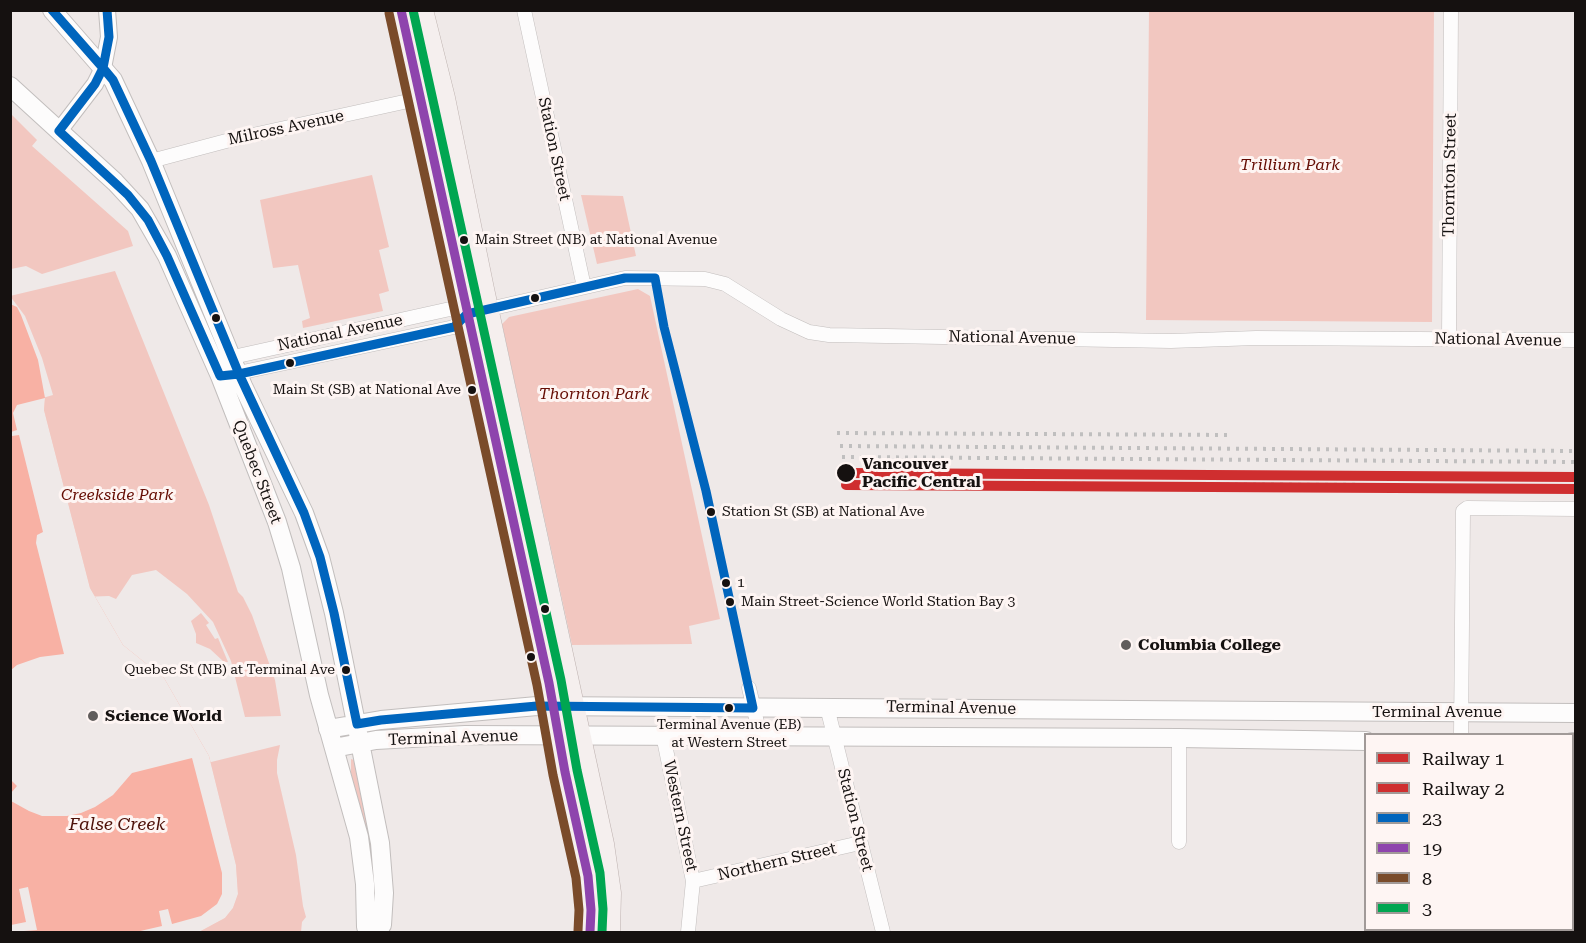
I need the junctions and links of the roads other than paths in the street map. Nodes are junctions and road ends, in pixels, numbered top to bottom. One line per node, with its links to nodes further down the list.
1 (52, 10): 7 (main road, Quebec Street)
2 (107, 10): 7 (street)
3 (401, 10): 9 (main road)
4 (423, 10): 13 (main road)
5 (524, 10): 12 (street, Station Street)
6 (1451, 10): 15 (street, Thornton Street)
7 (102, 68): 10 (street); 11 (main road, Quebec Street)
8 (10, 86): 10 (main road, Quebec Street)
9 (422, 98): 11 (street, Milross Avenue); 14 (main road)
10 (59, 131): 18 (main road, Quebec Street)
11 (151, 161): 17 (main road, Quebec Street)
12 (584, 287): 13 (street, National Avenue); 15 (street, National Avenue)
13 (488, 308): 14 (street, National Avenue); 23 (main road)
14 (467, 314): 17 (street, National Avenue); 19 (street, National Avenue); 22 (main road)
15 (1449, 339): 16 (street, National Avenue)
16 (1575, 340)
17 (232, 357): 18 (street, National Avenue); 19 (main road, Quebec Street)
18 (216, 369): 19 (street, National Avenue); 29 (main road, Quebec Street)
19 (239, 374): 28 (main road, Quebec Street)
20 (1575, 509): 26 (street)
21 (749, 688): 25 (street)
22 (553, 706): 23 (main road, Terminal Avenue); 28 (main road, Terminal Avenue); 33 (main road)
23 (575, 706): 25 (main road, Terminal Avenue); 34 (main road)
24 (827, 707): 25 (main road, Terminal Avenue); 26 (main road, Terminal Avenue); 35 (street, Station Street)
25 (753, 708): 32 (street)
26 (1461, 712): 27 (main road, Terminal Avenue); 30 (street)
27 (1575, 713)
28 (357, 724): 29 (main road, Terminal Avenue); 38 (main road, Quebec Street)
29 (328, 729): 39 (main road, Quebec Street)
30 (1461, 733)
31 (663, 735): 32 (main road, Terminal Avenue); 34 (main road, Terminal Avenue); 42 (street, Western Street)
32 (760, 735): 35 (main road, Terminal Avenue)
33 (559, 736): 34 (main road, Terminal Avenue); 38 (main road, Terminal Avenue); 45 (main road)
34 (581, 736): 46 (main road)
35 (834, 736): 36 (main road, Terminal Avenue); 41 (street, Station Street)
36 (1179, 738): 37 (main road, Terminal Avenue); 40 (street)
37 (1364, 741)
38 (361, 743): 39 (main road, Terminal Avenue); 44 (main road, Quebec Street)
39 (334, 748): 43 (main road, Quebec Street)
40 (1179, 842)
41 (860, 843): 42 (street, Northern Street); 48 (street, Station Street)
42 (693, 881): 47 (street, Western Street)
43 (370, 933)
44 (376, 933)
45 (590, 933)
46 (610, 933)
47 (688, 933)
48 (883, 933)

